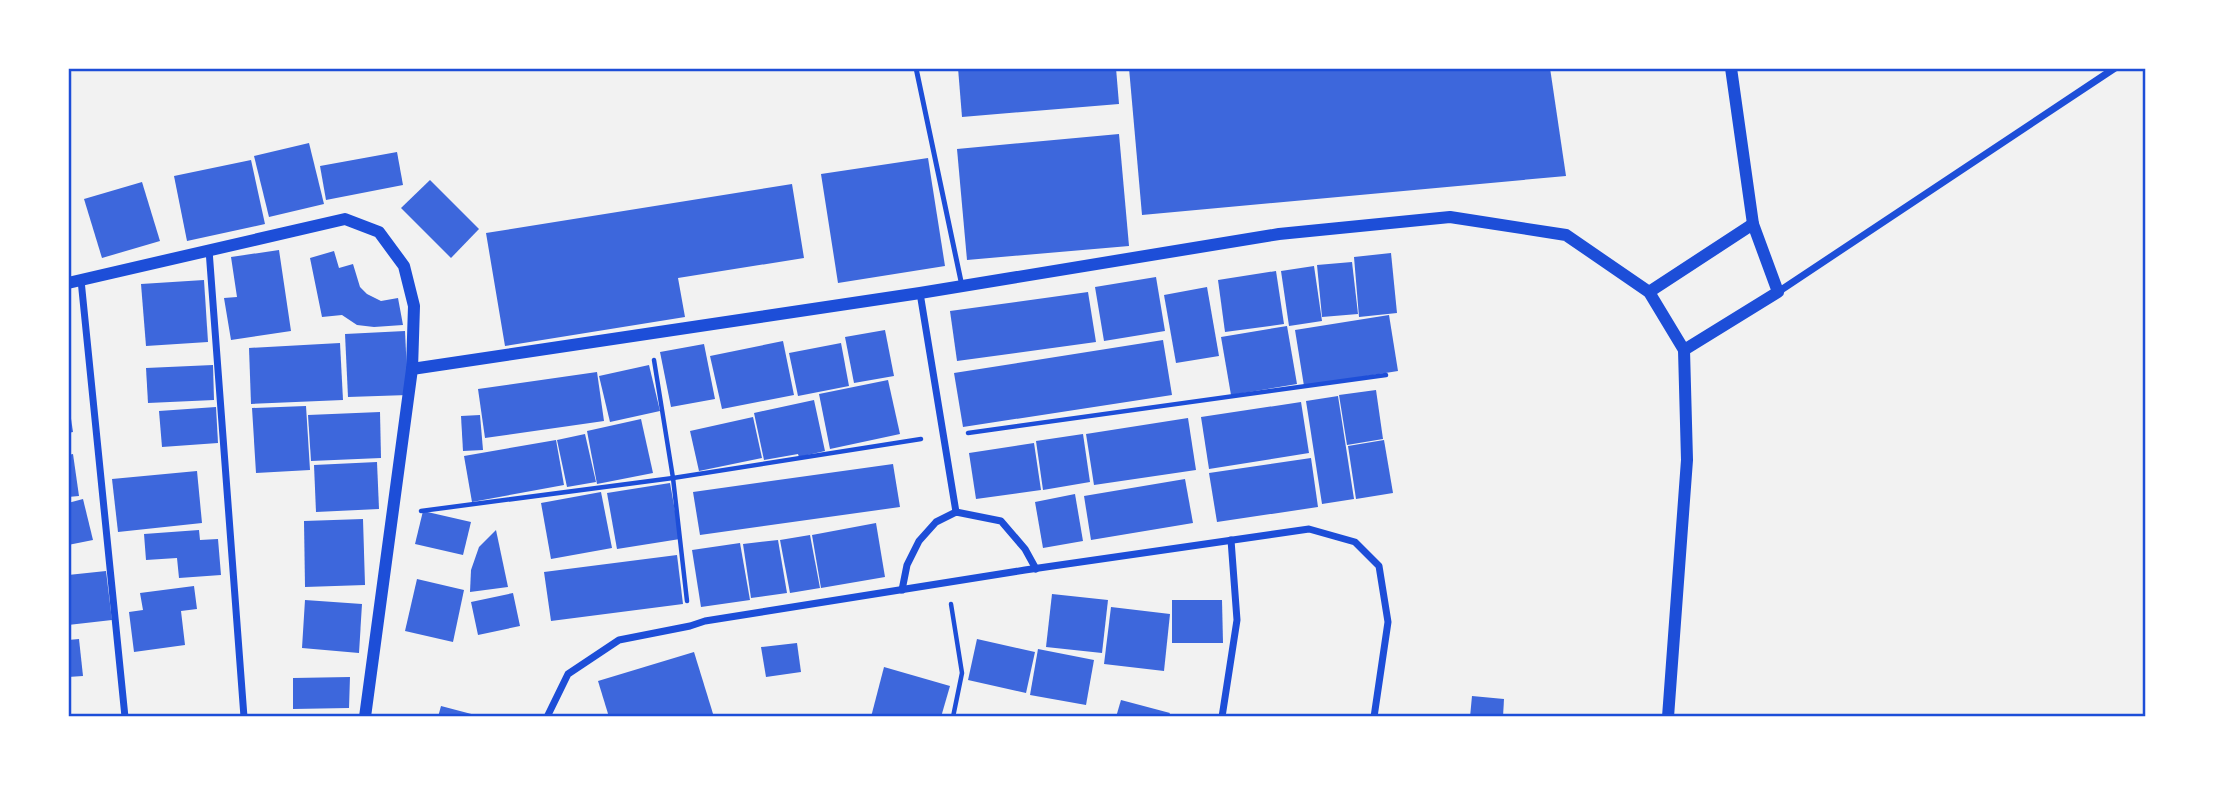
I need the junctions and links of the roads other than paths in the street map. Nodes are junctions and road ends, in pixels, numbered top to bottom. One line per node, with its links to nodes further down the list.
1 (916, 68): 7 (lane)
2 (1731, 68): 4 (street)
3 (2115, 68): 9 (street)
4 (1753, 224): 8 (street); 9 (street)
5 (209, 250): 6 (street); 12 (street); 18 (street)
6 (75, 281): 17 (street)
7 (962, 286): 8 (street); 10 (street)
8 (1649, 292): 11 (street)
9 (1778, 292): 11 (street)
10 (920, 293): 12 (street); 13 (street)
11 (1684, 350): 23 (street)
12 (412, 369): 19 (street)
13 (956, 512): 15 (street); 16 (street)
14 (1231, 540): 15 (street); 21 (street); 22 (street)
15 (1036, 569): 16 (street)
16 (902, 590): 20 (street)
17 (125, 717)
18 (244, 717)
19 (365, 717)
20 (547, 717)
21 (1222, 717)
22 (1374, 717)
23 (1668, 717)

